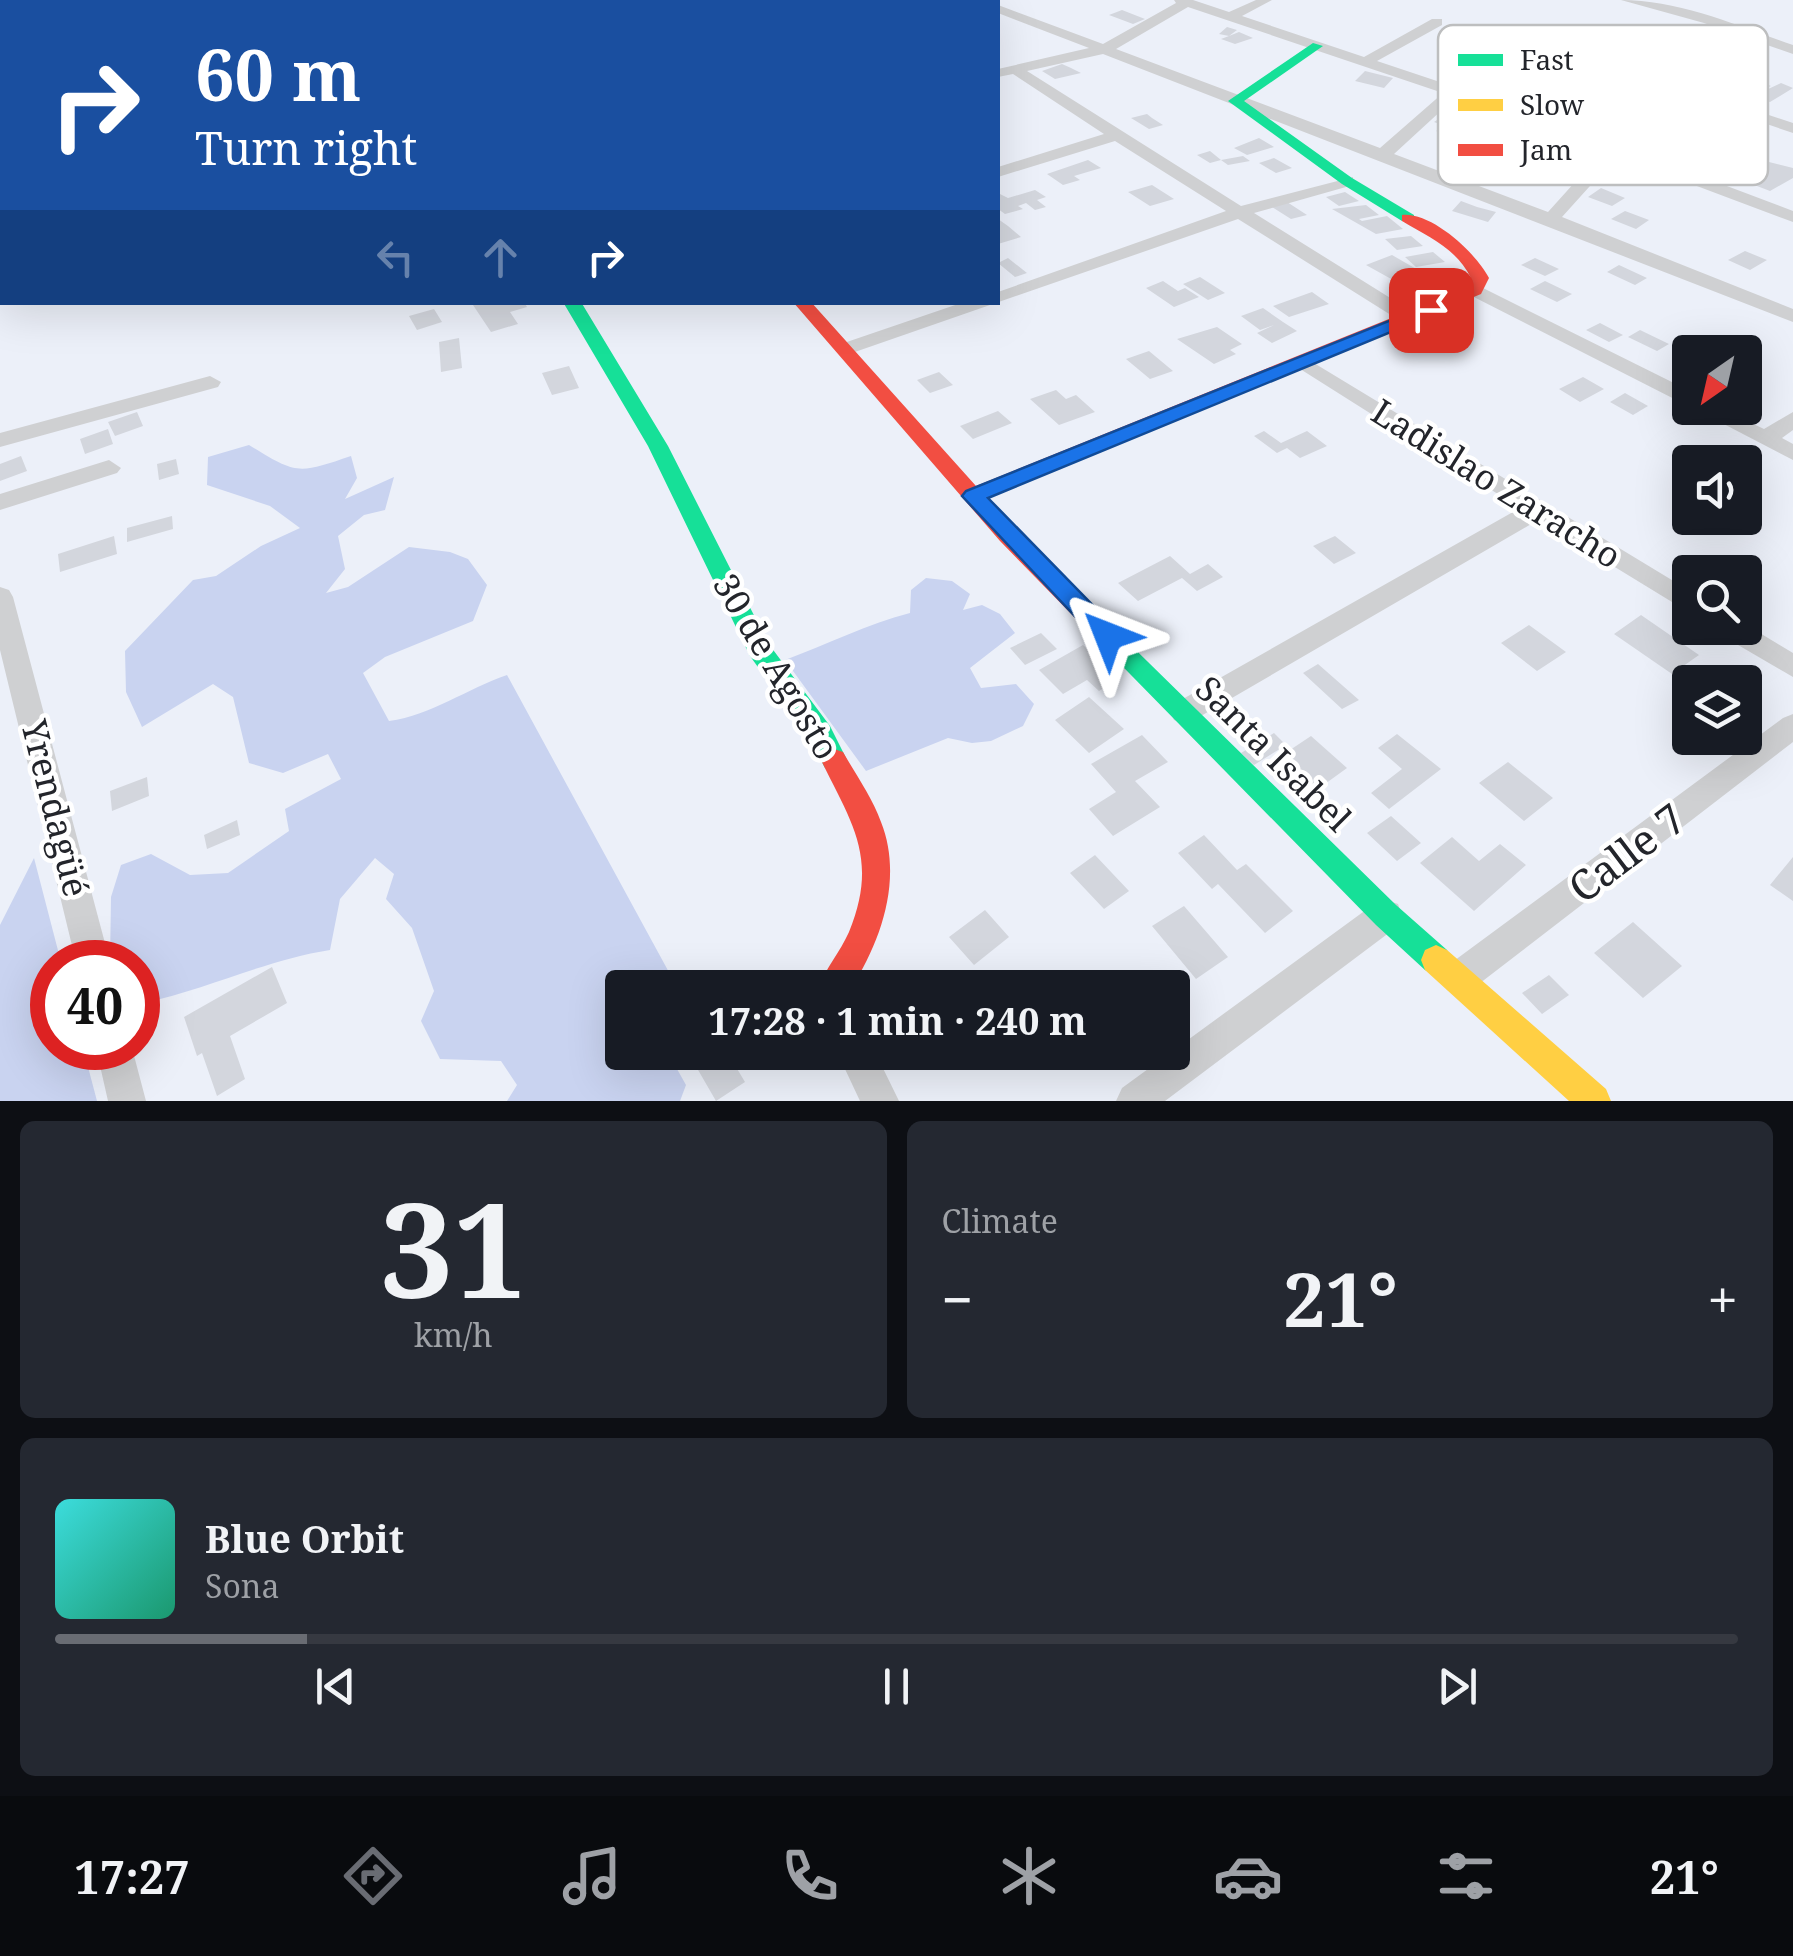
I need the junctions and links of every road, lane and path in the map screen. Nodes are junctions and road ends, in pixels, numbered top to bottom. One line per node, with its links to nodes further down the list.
1 (1266, 0): 6 (street)
2 (1627, 0): 4 (street)
3 (1183, 1): 6 (street); 11 (street)
4 (1668, 5): 8 (street)
5 (1000, 8): 11 (street)
6 (1230, 17): 10 (street)
7 (1436, 22): 13 (street)
8 (1724, 25)
9 (1768, 41): 12 (street)
10 (1317, 46): 13 (street); 16 (street)
11 (1104, 48): 14 (street); 16 (street)
12 (1793, 50)
13 (1365, 62): 15 (street)
14 (1006, 71): 20 (street)
15 (1438, 87)
16 (1235, 102): 21 (street); 22 (street)
17 (1438, 106): 23 (street)
18 (1768, 120): 19 (street)
19 (1793, 128)
20 (1115, 136): 24 (street); 30 (street)
21 (1348, 145): 22 (street); 23 (street)
22 (1308, 154): 26 (street)
23 (1380, 157): 25 (street)
24 (1000, 171)
25 (1438, 178)
26 (1347, 181): 30 (street); 33 (street)
27 (1457, 185): 32 (street)
28 (1582, 185): 32 (street)
29 (1709, 185): 31 (street)
30 (1243, 211): 34 (street); 39 (street)
31 (1793, 217)
32 (1551, 219): 38 (street)
33 (1476, 290): 39 (street); 43 (street)
34 (1000, 297)
35 (574, 305): 62 (street, 30 de Agosto)
36 (804, 305): 40 (street, Santa Isabel)
37 (976, 305): 40 (street)
38 (1793, 316)
39 (1409, 318): 41 (street)
40 (845, 349): 50 (street, Santa Isabel)
41 (1304, 363): 50 (street); 52 (street, Ladislao Zaracho)
42 (210, 382): 47 (street)
43 (1672, 391)
44 (1793, 419): 46 (street)
45 (1738, 425): 46 (street)
46 (1766, 439): 48 (street)
47 (0, 440)
48 (1793, 453)
49 (109, 468): 51 (street)
50 (973, 496): 58 (street, Santa Isabel)
51 (0, 502)
52 (1538, 509): 53 (street, Ladislao Zaracho); 58 (street)
53 (1672, 592)
54 (0, 597): 56 (street, Yrendagüé)
55 (1758, 645): 57 (street)
56 (8, 652): 61 (street, Yrendagüé)
57 (1793, 666)
58 (1184, 712): 60 (street, Santa Isabel)
59 (1793, 726): 63 (street, Calle 7)
60 (1386, 915): 63 (street, Santa Isabel); 68 (street)
61 (88, 940)
62 (846, 970)
63 (1459, 978): 69 (street, Santa Isabel)
64 (119, 1070): 66 (street)
65 (864, 1070): 67 (street)
66 (127, 1101)
67 (880, 1101)
68 (1135, 1101)
69 (1594, 1101)

